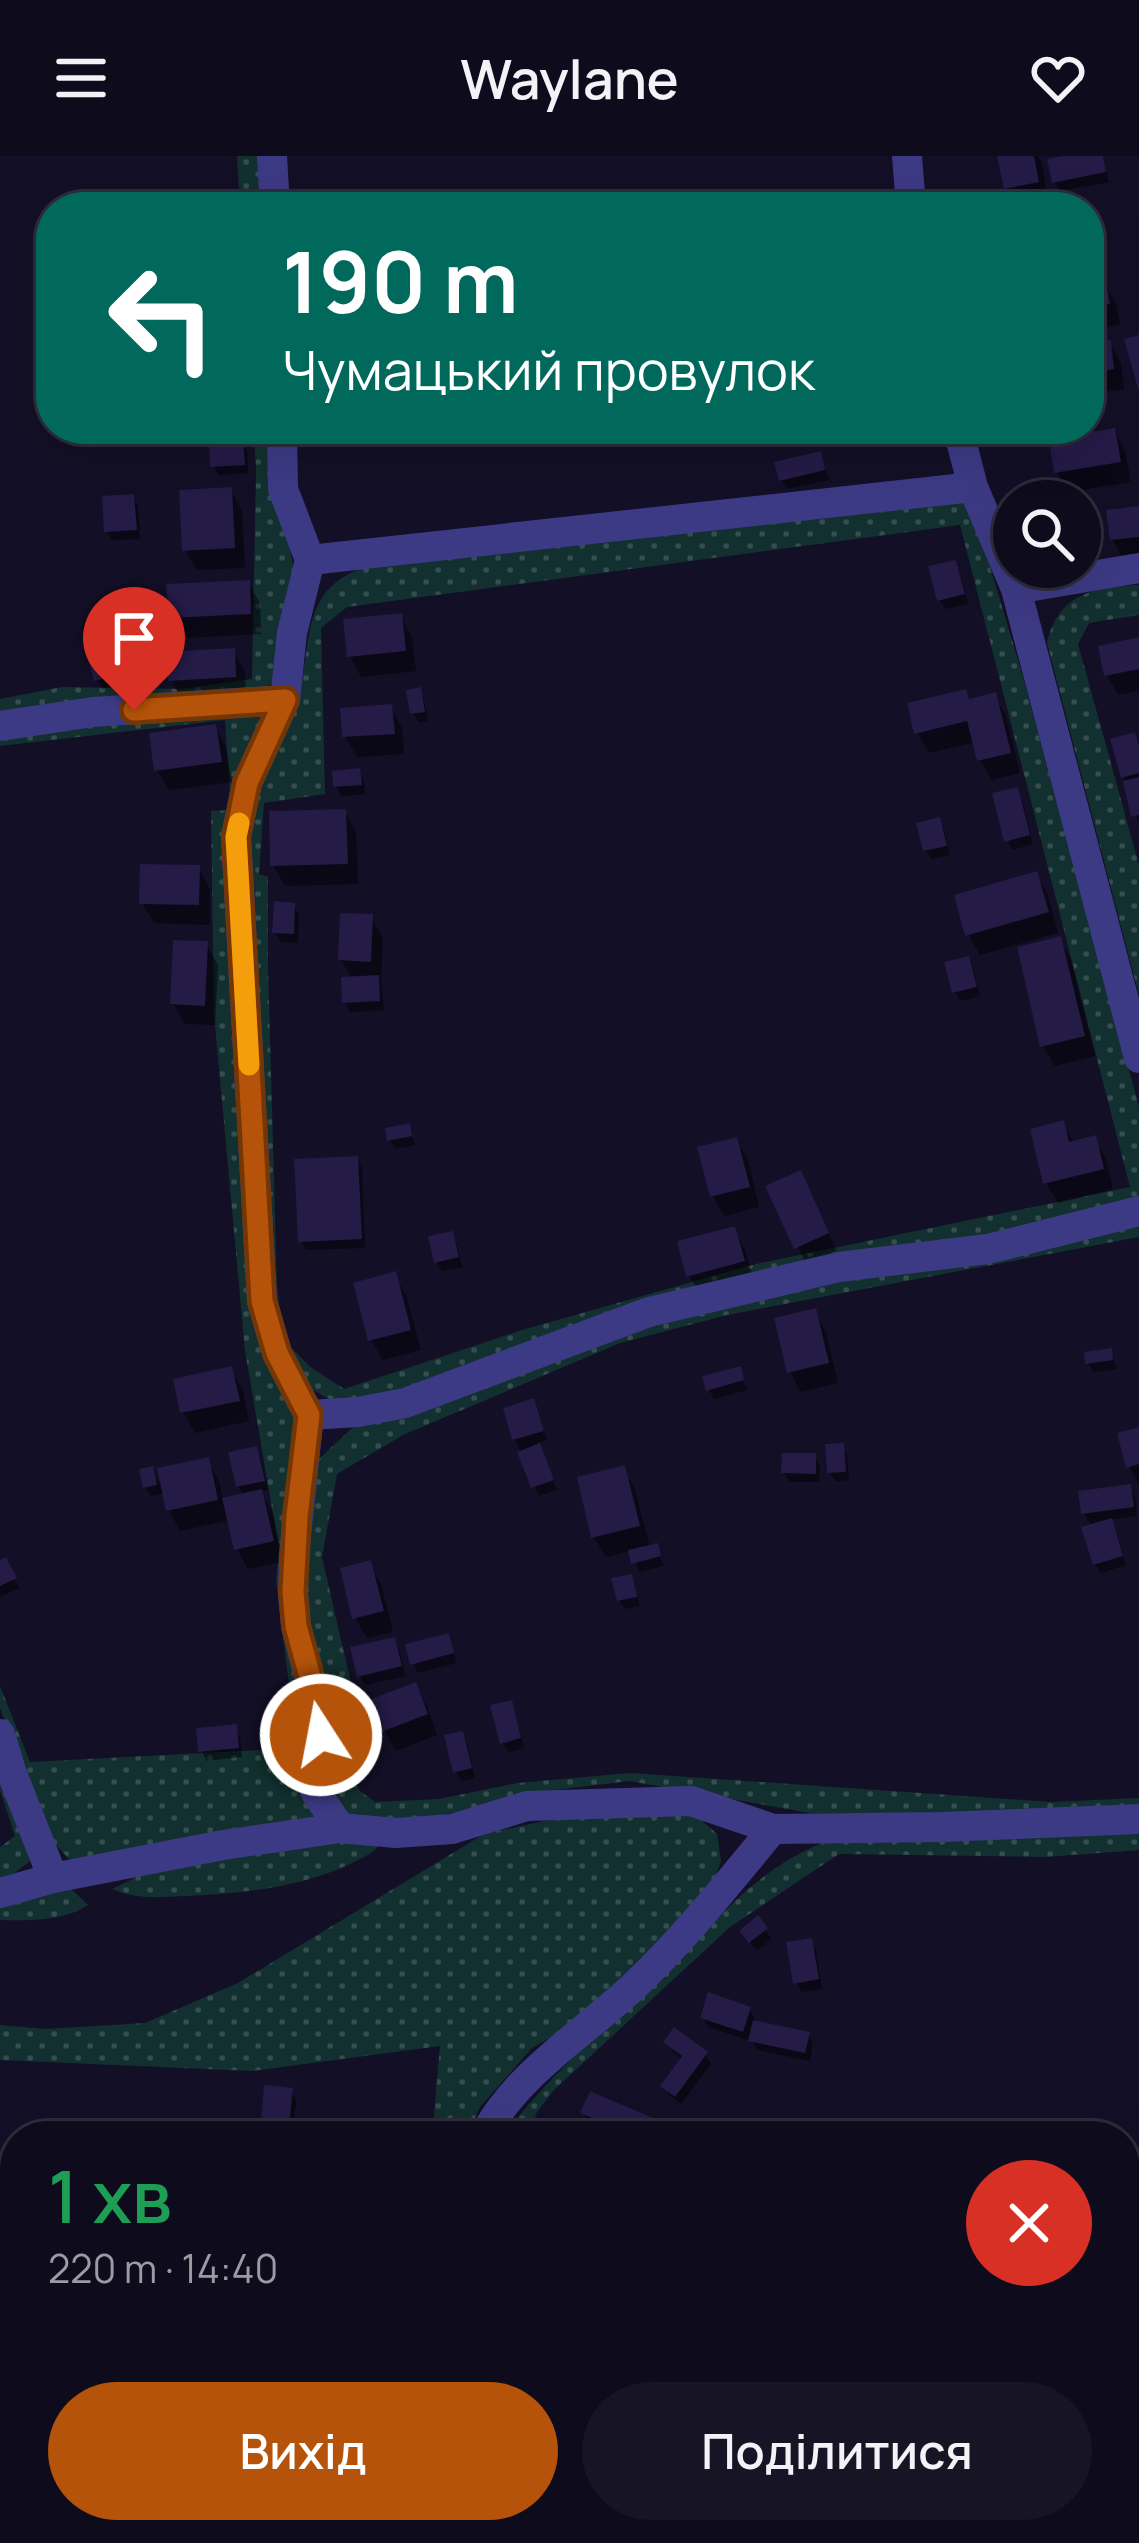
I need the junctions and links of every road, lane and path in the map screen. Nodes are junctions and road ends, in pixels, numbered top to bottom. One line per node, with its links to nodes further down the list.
1 (272, 156): 3 (street)
2 (907, 156): 4 (street)
3 (273, 192)
4 (910, 192)
5 (282, 444): 8 (street)
6 (962, 444): 7 (street)
7 (973, 487): 8 (street); 10 (street)
8 (310, 560): 11 (street)
9 (1139, 568): 10 (street)
10 (1016, 589): 13 (street)
11 (285, 700): 12 (street); 15 (street)
12 (0, 726)
13 (1139, 1058)
14 (1139, 1211): 15 (street)
15 (309, 1415): 18 (street)
16 (0, 1734): 20 (street)
17 (1139, 1819): 19 (street)
18 (340, 1828): 19 (street); 20 (street)
19 (773, 1829): 22 (street)
20 (53, 1878): 21 (street)
21 (0, 1893)
22 (496, 2121)

